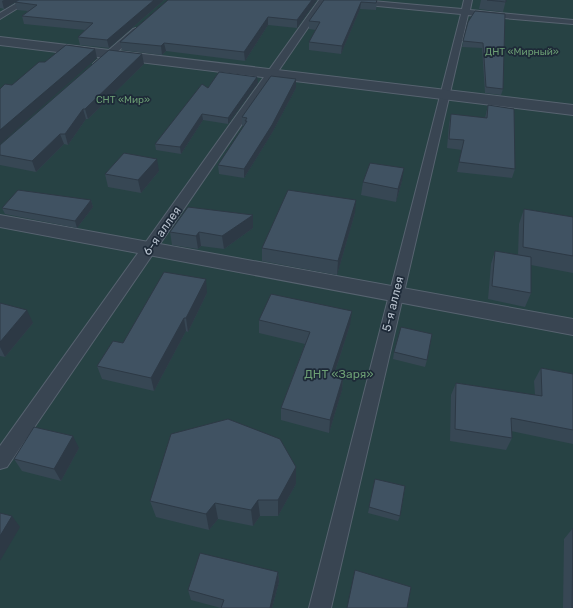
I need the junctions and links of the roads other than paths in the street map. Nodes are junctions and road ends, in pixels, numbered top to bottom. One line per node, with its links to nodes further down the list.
1 (27, 0): 5 (lane)
2 (323, 0): 11 (lane, 6-я аллея)
3 (336, 0): 4 (lane)
4 (466, 6): 6 (lane); 12 (lane, 5-я аллея)
5 (0, 17)
6 (573, 22)
7 (143, 25): 9 (lane)
8 (0, 41): 9 (street)
9 (110, 54): 10 (lane); 11 (street)
10 (92, 70)
11 (271, 74): 12 (street); 15 (lane, 6-я аллея)
12 (446, 95): 13 (street); 16 (lane, 5-я аллея)
13 (573, 110)
14 (0, 222): 15 (street)
15 (149, 249): 16 (street); 18 (lane, 6-я аллея)
16 (396, 294): 17 (street); 19 (lane, 5-я аллея)
17 (573, 327)
18 (0, 461)
19 (320, 608)

